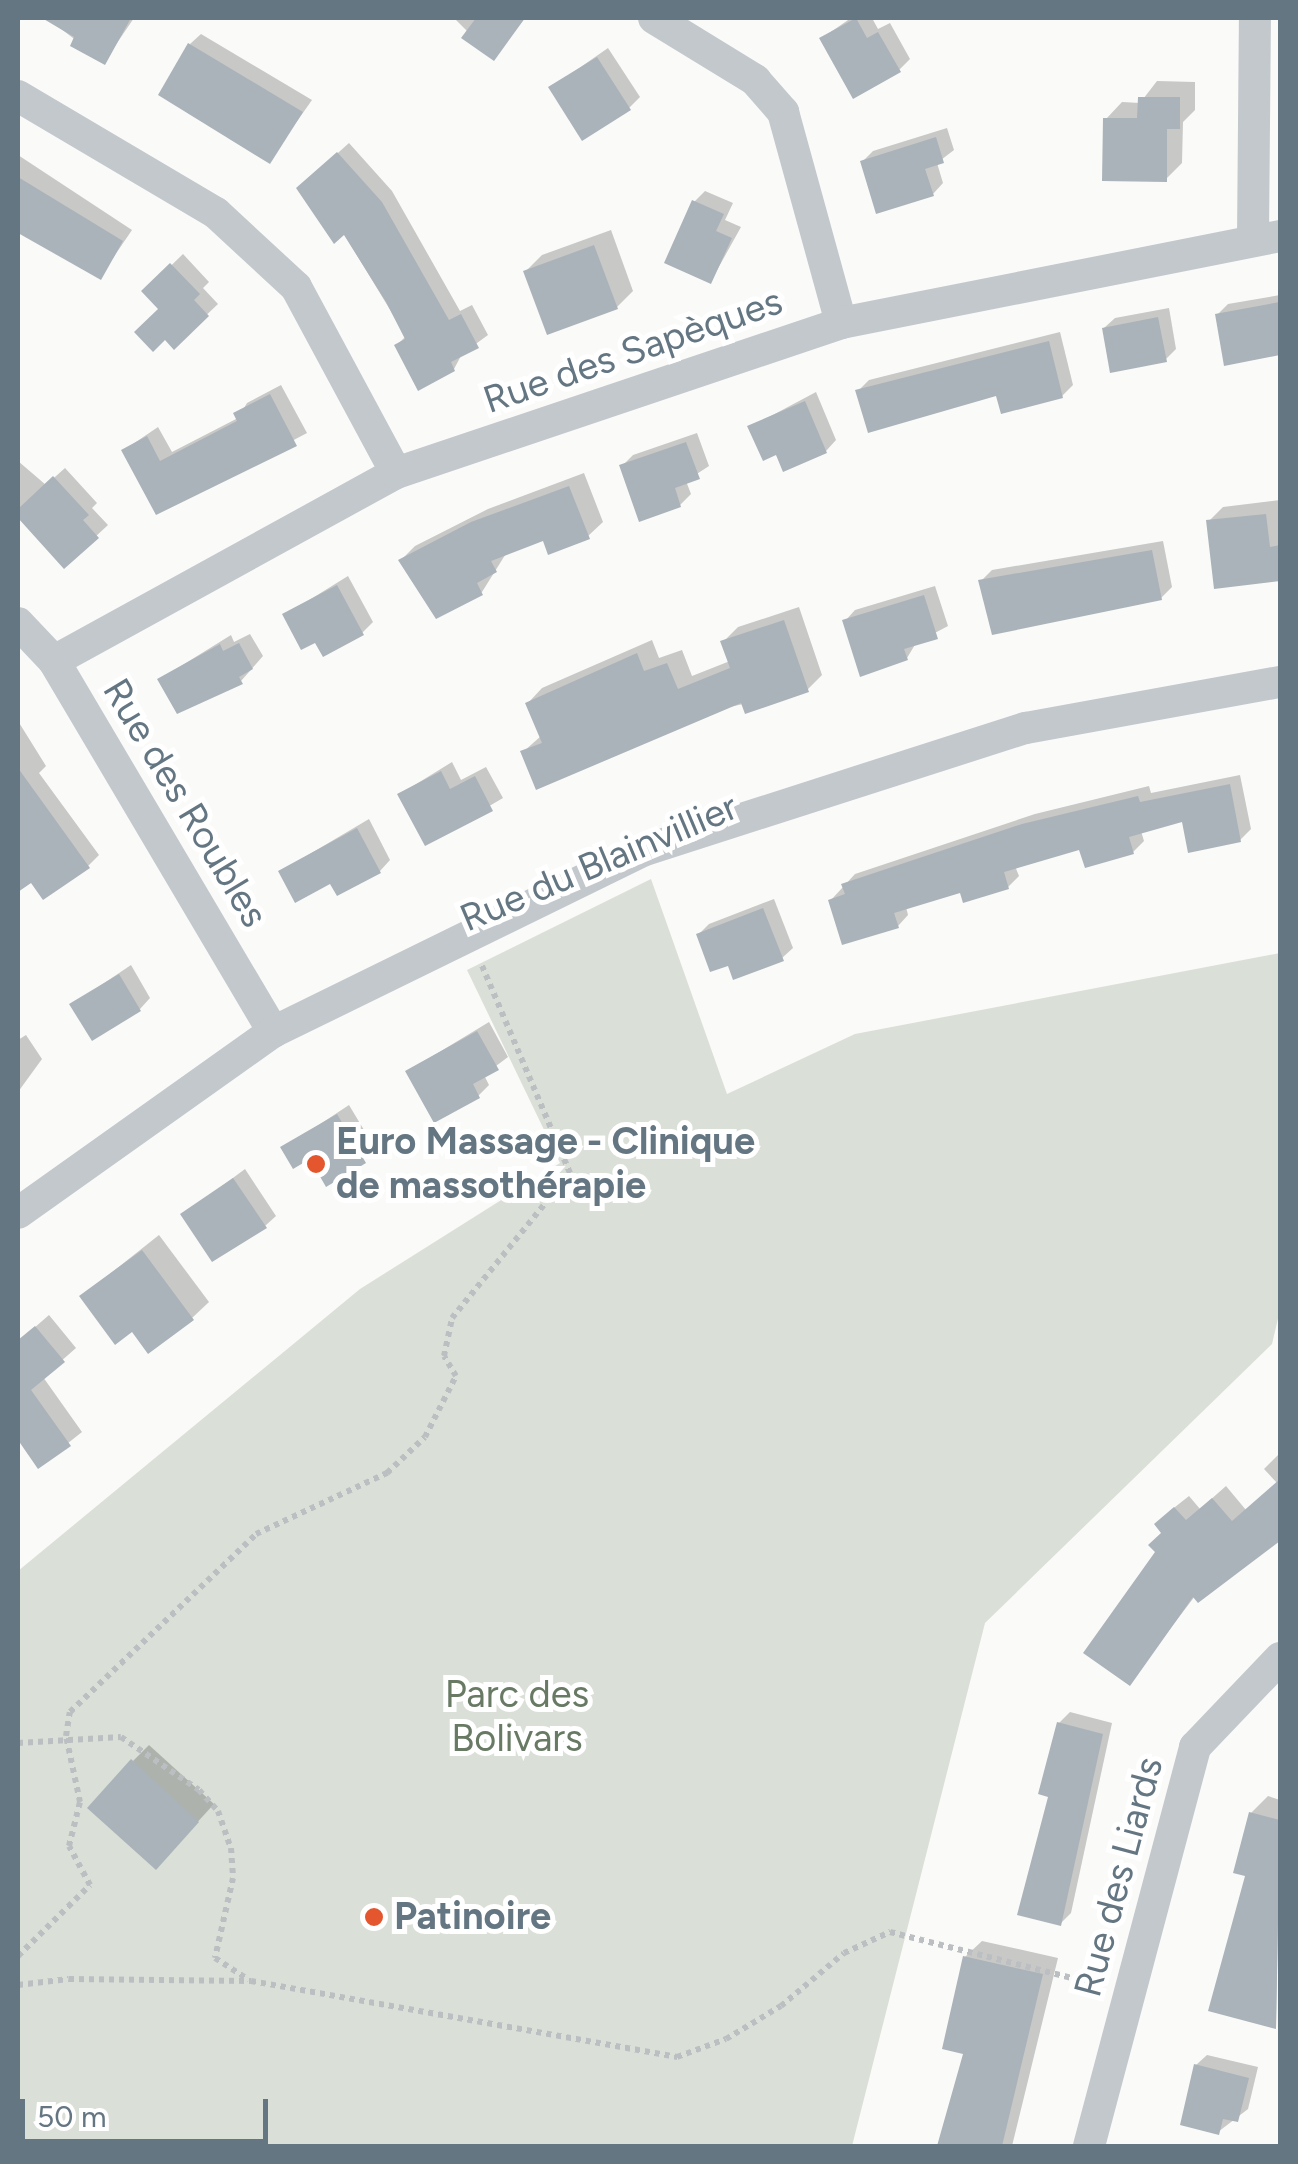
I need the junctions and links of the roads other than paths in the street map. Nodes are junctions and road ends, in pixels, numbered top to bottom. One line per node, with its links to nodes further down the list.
1 (654, 18): 5 (street)
2 (1255, 18): 4 (street)
3 (18, 96): 6 (street)
4 (1267, 237): 5 (street, Rue des Sapèques)
5 (840, 323): 6 (street, Rue des Sapèques)
6 (396, 473): 8 (street, Rue des Sapèques)
7 (18, 623): 8 (street, Rue des Roubles)
8 (54, 661): 10 (street, Rue des Roubles)
9 (1280, 682): 10 (street, Rue du Blainvillier)
10 (273, 1032): 11 (street, Rue du Blainvillier)
11 (18, 1213)
12 (1280, 1658): 13 (street, Rue des Liards)
13 (1089, 2146)

